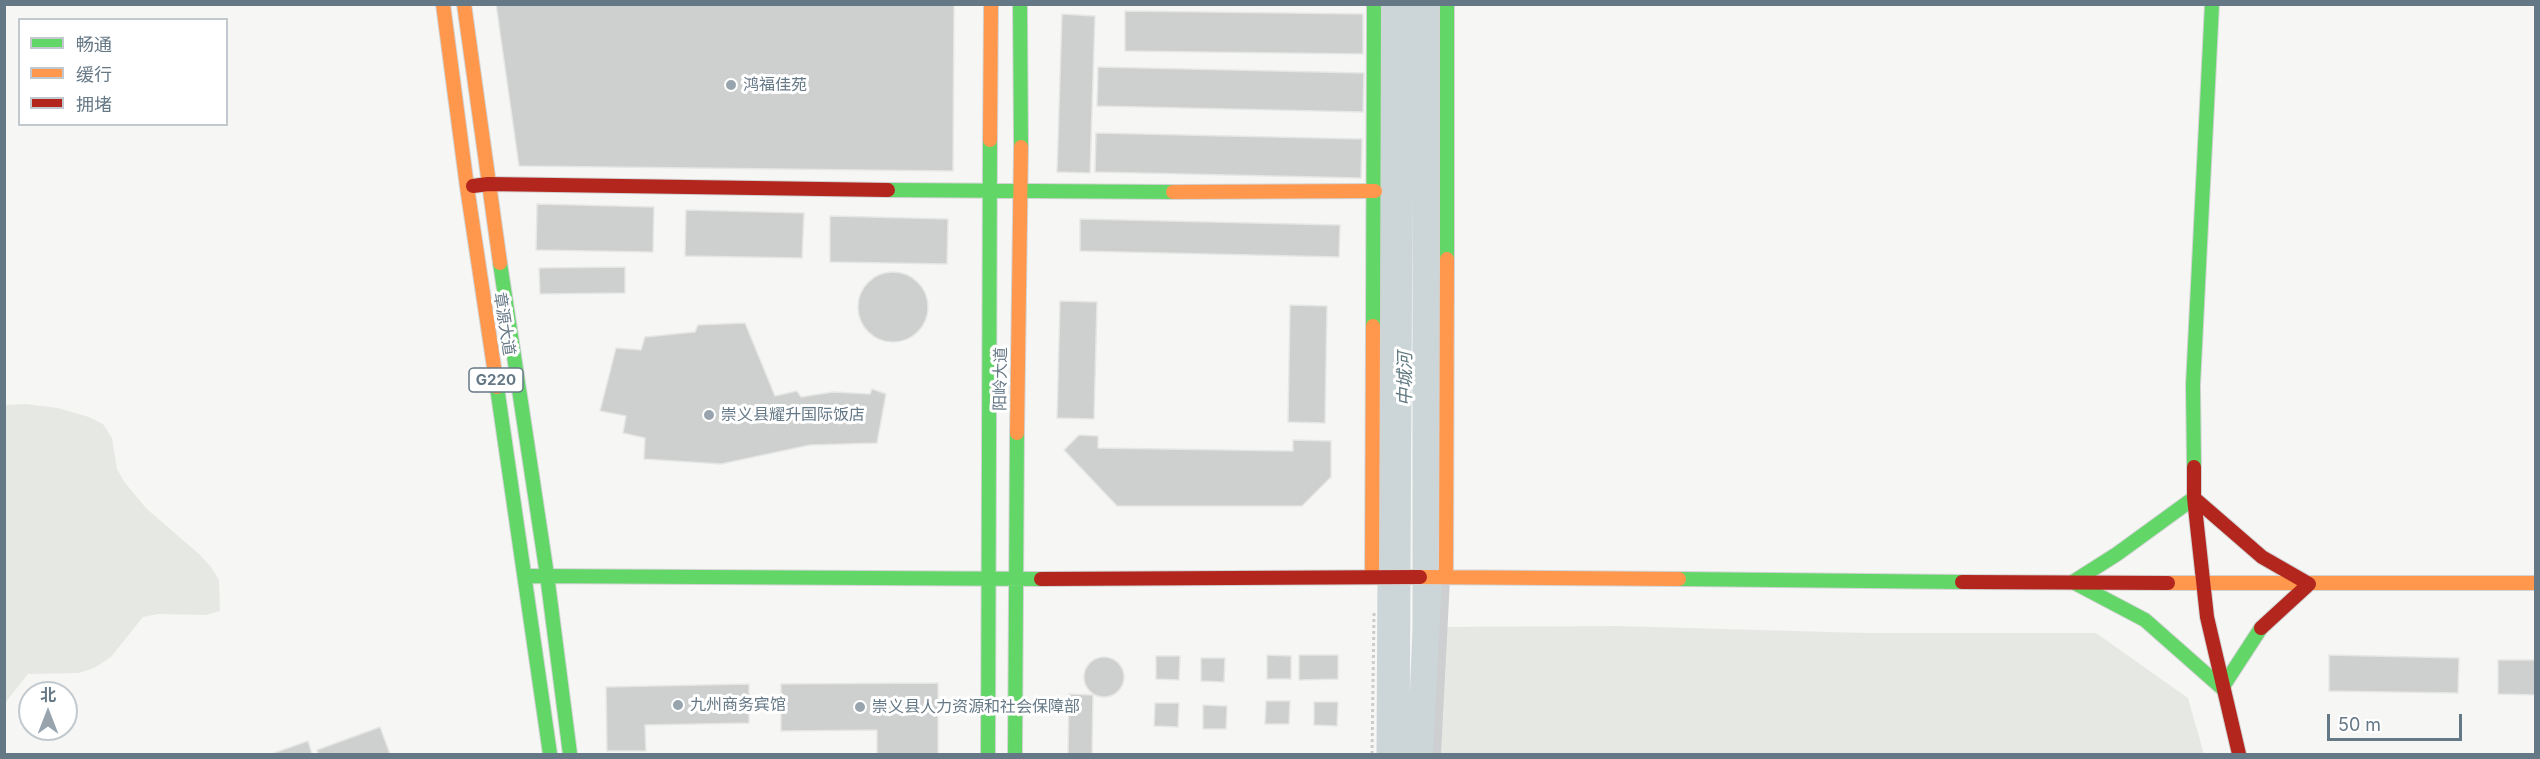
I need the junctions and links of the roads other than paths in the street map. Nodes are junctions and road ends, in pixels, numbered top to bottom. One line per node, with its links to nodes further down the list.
1 (443, 4): 9 (street, 章源大道 / G220)
2 (465, 4): 8 (street, 章源大道 / G220)
3 (991, 4): 11 (street, 阳岭大道)
4 (1020, 4): 12 (street, 阳岭大道)
5 (1374, 4): 10 (street)
6 (1447, 4): 17 (street)
7 (2212, 4): 13 (street)
8 (488, 184): 9 (street); 11 (street); 14 (street, 章源大道 / G220)
9 (467, 187): 15 (street, 章源大道 / G220)
10 (1375, 191): 12 (street); 16 (street)
11 (989, 192): 12 (street); 18 (street, 阳岭大道)
12 (1019, 193): 19 (street, 阳岭大道)
13 (2194, 498): 20 (street); 22 (street); 23 (street)
14 (547, 575): 15 (street); 18 (street); 26 (street, 章源大道 / G220)
15 (526, 576): 25 (street, 章源大道 / G220)
16 (1372, 577): 17 (street); 19 (street)
17 (1446, 577): 20 (street); 29 (lane)
18 (988, 578): 19 (street); 27 (street, 阳岭大道)
19 (1015, 579): 28 (street, 阳岭大道)
20 (2073, 582): 22 (street); 24 (street)
21 (2535, 583): 23 (street)
22 (2204, 584): 23 (street); 24 (street)
23 (2308, 584): 24 (street)
24 (2222, 688): 30 (street)
25 (550, 754)
26 (570, 754)
27 (988, 754)
28 (1015, 754)
29 (1437, 754)
30 (2239, 754)

